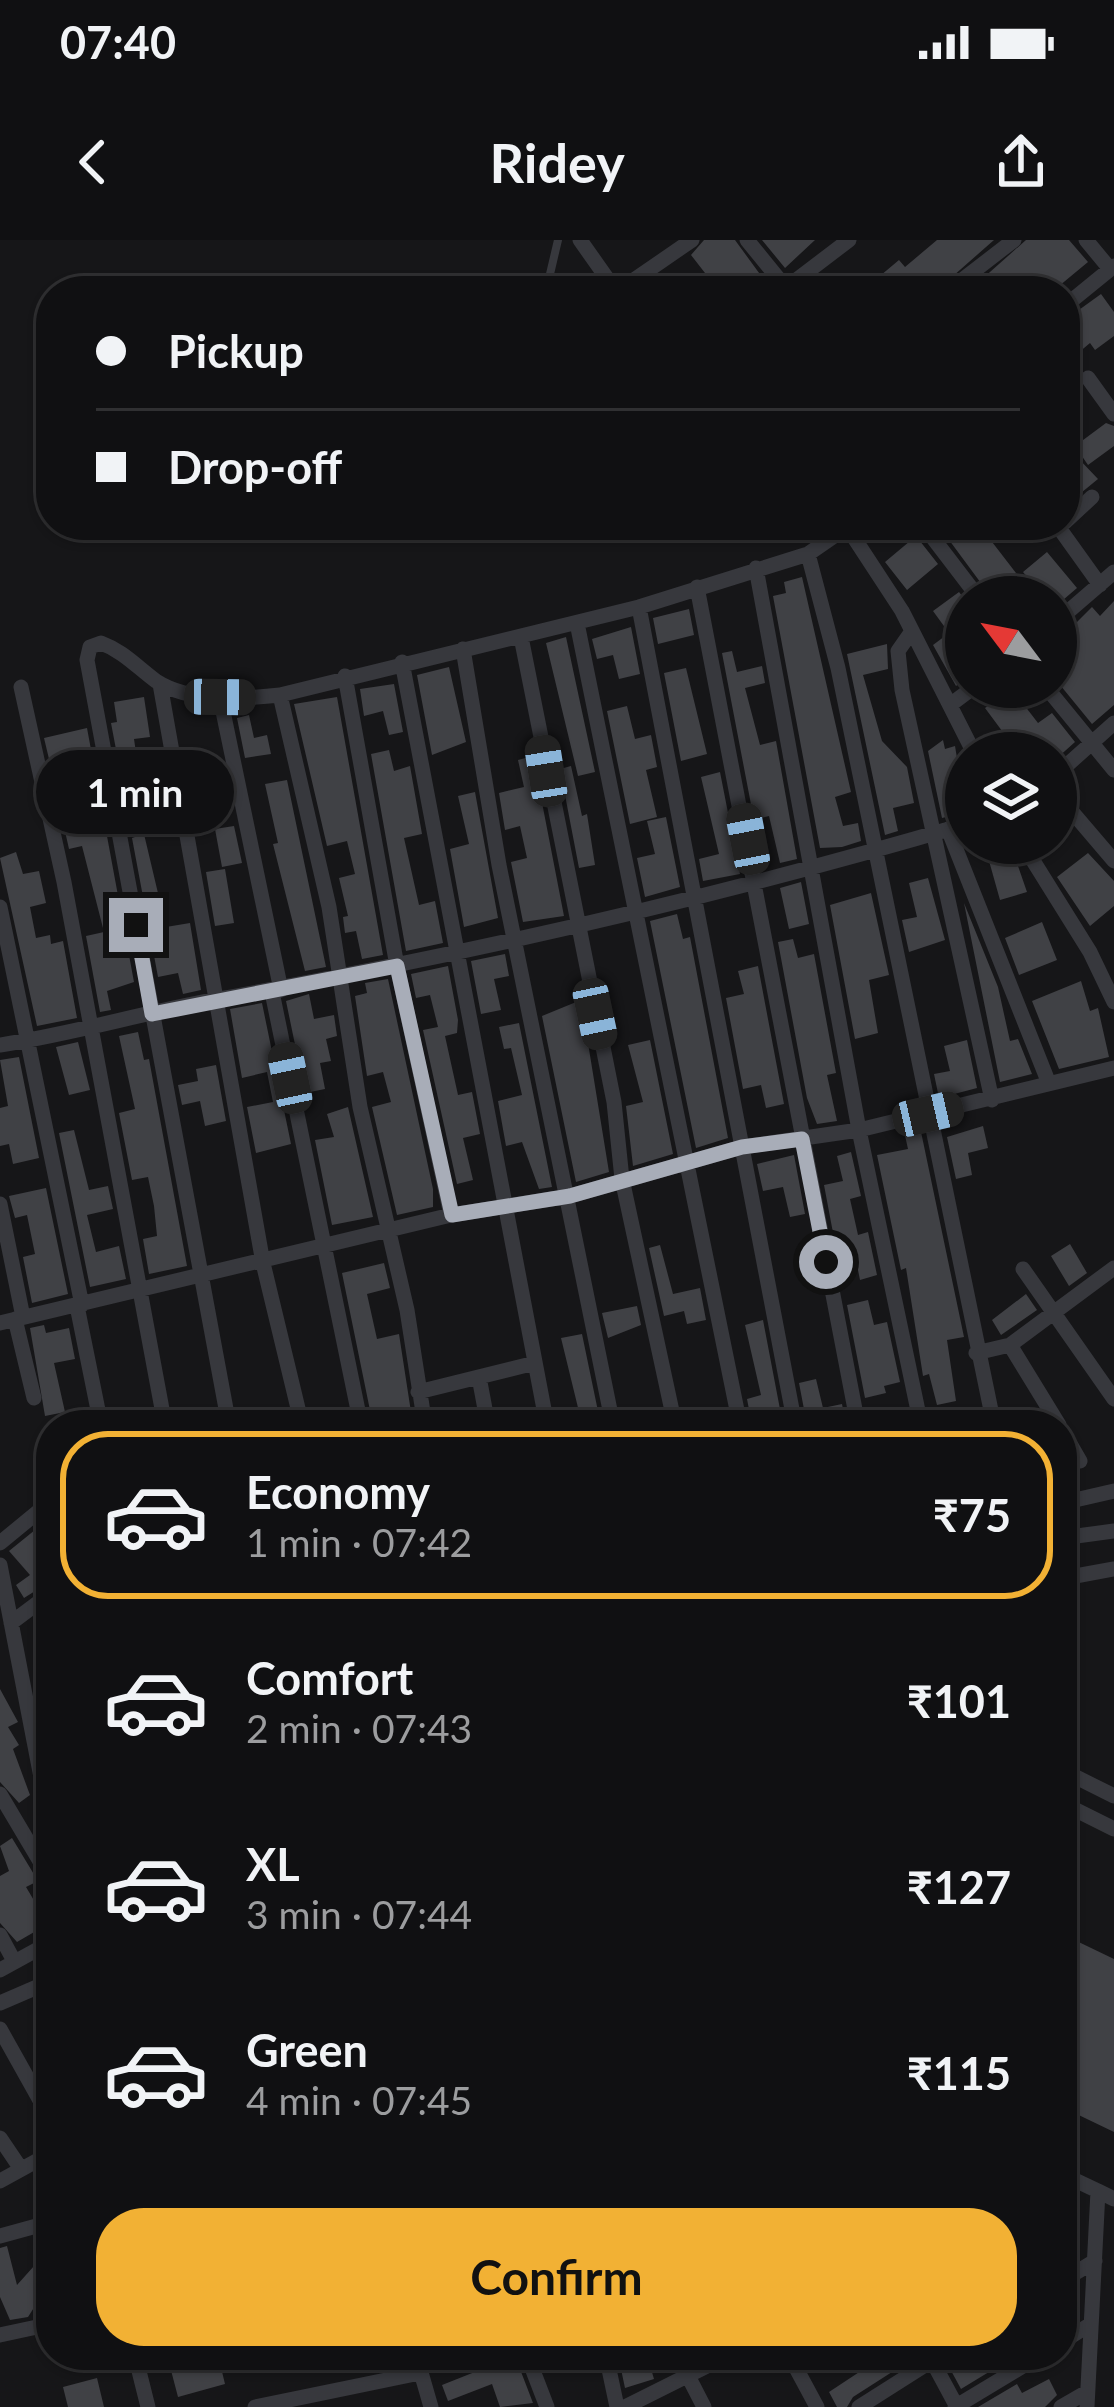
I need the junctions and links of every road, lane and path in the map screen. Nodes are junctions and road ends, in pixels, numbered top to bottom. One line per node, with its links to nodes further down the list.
1 (557, 240): 9 (lane)
2 (580, 240): 10 (street)
3 (692, 240): 11 (street)
4 (747, 240): 12 (street)
5 (849, 240): 13 (street)
6 (1014, 240): 14 (street)
7 (1086, 240): 8 (street)
8 (1112, 267): 15 (street)
9 (549, 276)
10 (606, 276)
11 (639, 276)
12 (774, 276)
13 (801, 276)
14 (967, 276)
15 (1080, 294)
16 (1088, 378): 17 (street)
17 (1114, 414)
18 (1092, 497): 19 (street)
19 (1080, 508)
20 (827, 540): 24 (street)
21 (855, 540): 33 (street)
22 (934, 540): 27 (street)
23 (1071, 540): 28 (street)
24 (808, 554): 25 (street); 51 (street)
25 (756, 568): 29 (street); 54 (street)
26 (1114, 572): 28 (street)
27 (961, 576)
28 (1100, 585): 30 (street)
29 (698, 586): 31 (street); 55 (street)
30 (1077, 604)
31 (639, 607): 32 (street); 56 (street)
32 (577, 623): 34 (street); 58 (street)
33 (912, 631): 41 (street); 50 (street)
34 (521, 637): 35 (street); 59 (street)
35 (463, 649): 36 (street); 60 (street)
36 (402, 662): 37 (street); 61 (street)
37 (345, 676): 40 (street); 62 (street)
38 (160, 684): 42 (street); 65 (street); 67 (street)
39 (21, 687): 68 (street)
40 (280, 695): 42 (street); 63 (street)
41 (945, 695)
42 (220, 697): 64 (street)
43 (1062, 708): 45 (street)
44 (1114, 723): 45 (street)
45 (1092, 746): 46 (street); 47 (street)
46 (1077, 758)
47 (1114, 770)
48 (1077, 818): 52 (street)
49 (945, 830): 50 (street)
50 (939, 832): 51 (street); 72 (street); 73 (street)
51 (876, 849): 54 (street); 74 (street)
52 (1114, 861)
53 (1035, 864): 66 (street)
54 (813, 871): 55 (street); 75 (street)
55 (756, 881): 56 (street); 76 (street)
56 (695, 898): 58 (street); 77 (street)
57 (0, 907): 69 (street)
58 (634, 913): 59 (street); 78 (street)
59 (575, 926): 60 (street); 79 (street)
60 (514, 940): 61 (street); 80 (street)
61 (455, 953): 62 (street); 82 (street)
62 (397, 966): 63 (street); 83 (street)
63 (340, 979): 64 (street); 84 (street)
64 (276, 991): 65 (street); 85 (street)
65 (213, 1000): 67 (street); 86 (street)
66 (1114, 1002)
67 (152, 1014): 68 (street); 88 (street)
68 (89, 1027): 69 (street); 90 (street)
69 (27, 1041): 70 (street); 91 (street)
70 (0, 1046)
71 (1114, 1068): 72 (street)
72 (1048, 1081): 73 (street)
73 (992, 1100): 74 (street)
74 (928, 1114): 75 (street); 95 (street)
75 (860, 1130): 76 (street); 114 (street)
76 (802, 1139): 77 (street); 113 (street)
77 (742, 1147): 78 (street); 112 (street)
78 (686, 1162): 79 (street); 111 (street)
79 (622, 1179): 80 (street); 110 (street)
80 (570, 1196): 82 (street); 109 (street)
81 (0, 1204): 93 (street)
82 (505, 1205): 83 (street); 96 (street)
83 (452, 1215): 84 (street)
84 (387, 1229): 85 (street); 98 (street)
85 (325, 1248): 86 (street); 105 (street)
86 (263, 1263): 88 (street); 104 (street)
87 (1023, 1269): 92 (street)
88 (200, 1275): 90 (street); 103 (street)
89 (1111, 1276): 92 (street)
90 (140, 1292): 91 (street); 102 (street)
91 (80, 1305): 93 (street); 101 (street)
92 (1052, 1311): 94 (street); 100 (street)
93 (13, 1320): 99 (street)
94 (1010, 1345): 95 (street); 116 (street)
95 (976, 1353): 115 (street)
96 (535, 1364): 97 (street); 108 (street)
97 (479, 1377): 98 (street); 107 (street)
98 (418, 1393): 106 (street)
99 (34, 1398)
100 (1114, 1399)
101 (98, 1410)
102 (163, 1410)
103 (226, 1410)
104 (298, 1410)
105 (358, 1410)
106 (422, 1410)
107 (485, 1410)
108 (544, 1410)
109 (610, 1410)
110 (673, 1410)
111 (737, 1410)
112 (792, 1410)
113 (855, 1410)
114 (918, 1410)
115 (990, 1410)
116 (1049, 1410)
117 (1077, 1455): 118 (street)
118 (1080, 1460)
119 (1114, 1491): 120 (street)
120 (1077, 1500)
121 (36, 1514): 124 (street)
122 (1114, 1531): 123 (street)
123 (1077, 1536)
124 (0, 1543)
125 (0, 1565): 129 (street)
126 (1114, 1568): 127 (street)
127 (1077, 1576)
128 (36, 1605): 129 (street)
129 (11, 1623): 131 (street)
130 (0, 1640): 131 (street)
131 (16, 1652): 132 (street)
132 (36, 1726)
133 (1077, 1778): 135 (street)
134 (0, 1794): 138 (street)
135 (1114, 1796)
136 (1077, 1810): 137 (street)
137 (1114, 1829)
138 (36, 1855)
139 (0, 1935): 141 (street)
140 (36, 1950): 141 (street)
141 (7, 1966)
142 (36, 1988): 143 (street)
143 (0, 2003)
144 (0, 2029): 145 (street)
145 (36, 2093)
146 (0, 2138): 148 (street)
147 (36, 2161): 148 (street)
148 (21, 2169): 149 (street)
149 (0, 2181)
150 (1077, 2185): 151 (street)
151 (1106, 2194): 154 (street)
152 (36, 2226): 153 (street)
153 (0, 2236)
154 (1095, 2261): 155 (street); 156 (street)
155 (1077, 2272)
156 (1091, 2324): 158 (street); 171 (street)
157 (36, 2327): 159 (street)
158 (1077, 2333)
159 (0, 2335)
160 (139, 2370): 173 (street)
161 (395, 2370): 174 (street)
162 (420, 2370): 175 (street)
163 (533, 2370): 176 (street)
164 (610, 2370): 177 (street)
165 (687, 2370): 177 (street)
166 (695, 2370): 178 (street)
167 (797, 2370): 179 (street)
168 (914, 2370): 180 (street)
169 (940, 2370): 172 (street)
170 (1016, 2370): 172 (street)
171 (1087, 2399): 181 (street)
172 (956, 2406)
173 (148, 2407)
174 (255, 2407)
175 (431, 2407)
176 (547, 2407)
177 (621, 2407)
178 (704, 2407)
179 (817, 2407)
180 (859, 2407)
181 (1061, 2407)

